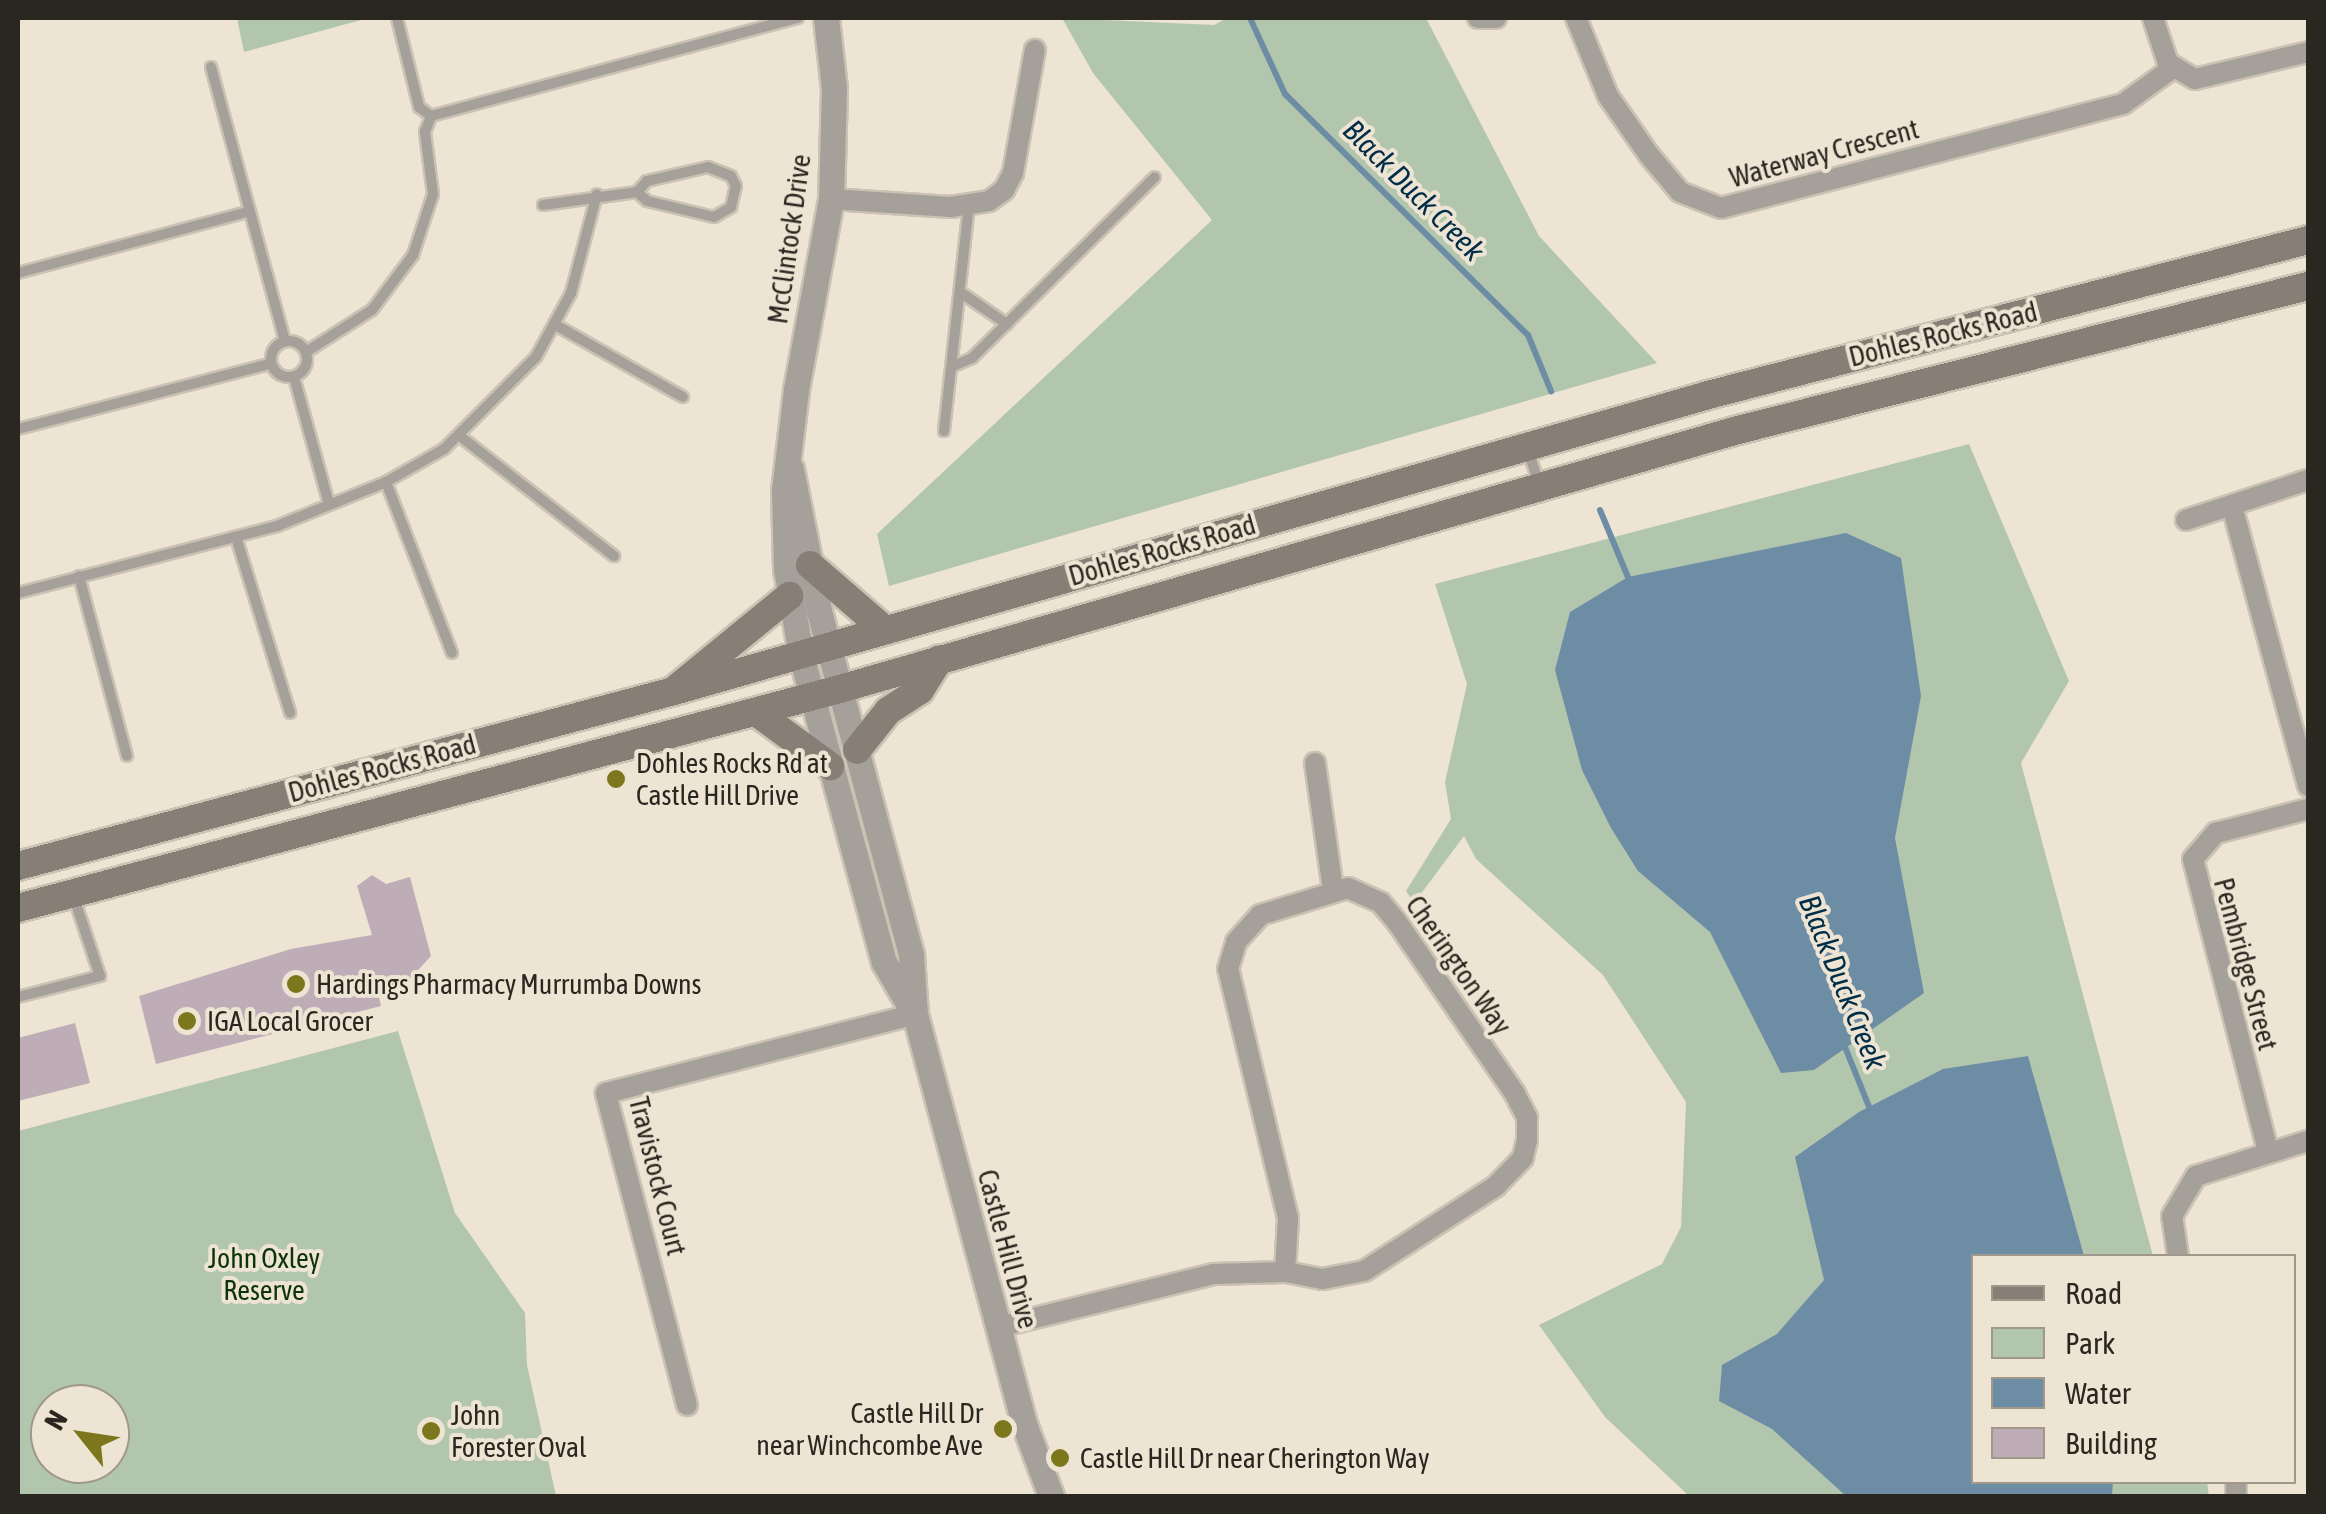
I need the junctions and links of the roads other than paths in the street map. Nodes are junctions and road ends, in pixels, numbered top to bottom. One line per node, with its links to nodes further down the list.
1 (397, 18): 12 (lane)
2 (798, 18): 12 (lane)
3 (826, 18): 16 (street, McClintock Drive)
4 (1478, 18): 5 (street)
5 (1496, 18)
6 (1576, 18): 11 (street, Waterway Crescent)
7 (2152, 18): 11 (street)
8 (1035, 50): 18 (street)
9 (2308, 52): 11 (street)
10 (211, 67): 19 (lane)
11 (2173, 68)
12 (431, 116): 27 (lane)
13 (1155, 177): 25 (lane)
14 (636, 192): 14 (lane); 15 (lane)
15 (597, 194): 17 (lane); 24 (lane)
16 (831, 199): 18 (street); 36 (street, McClintock Drive)
17 (543, 205)
18 (969, 206): 23 (lane)
19 (247, 212): 21 (lane); 26 (lane)
20 (2308, 240): 35 (main road, Dohles Rocks Road)
21 (18, 273)
22 (2308, 286): 39 (main road, Dohles Rocks Road)
23 (960, 292): 25 (lane); 29 (lane)
24 (554, 324): 31 (lane); 34 (lane)
25 (1007, 324): 29 (lane)
26 (284, 342): 27 (lane); 28 (lane)
27 (306, 352): 30 (lane)
28 (270, 364): 30 (lane); 32 (lane)
29 (951, 367): 33 (lane)
30 (294, 377): 40 (lane)
31 (684, 397)
32 (18, 429)
33 (944, 430)
34 (461, 437): 38 (lane); 44 (lane)
35 (1526, 444): 39 (lane); 49 (main road, Dohles Rocks Road)
36 (791, 469): 45 (street, McClintock Drive); 48 (street, McClintock Drive)
37 (2308, 480): 41 (street)
38 (386, 482): 40 (lane); 51 (lane)
39 (1539, 485): 53 (main road, Dohles Rocks Road)
40 (329, 504): 43 (lane)
41 (2232, 506): 42 (street); 63 (street)
42 (2186, 520)
43 (236, 537): 46 (lane); 58 (lane)
44 (614, 556)
45 (810, 565): 49 (main road); 50 (street, McClintock Drive)
46 (80, 576): 47 (lane); 60 (lane)
47 (18, 593)
48 (790, 596): 52 (street, McClintock Drive); 55 (main road)
49 (885, 630): 50 (main road, Dohles Rocks Road)
50 (829, 646): 52 (main road, Dohles Rocks Road); 54 (street, McClintock Drive)
51 (452, 653)
52 (800, 655): 55 (main road, Dohles Rocks Road); 56 (street, McClintock Drive)
53 (939, 659): 54 (main road, Dohles Rocks Road); 59 (main road)
54 (840, 689): 56 (main road, Dohles Rocks Road); 59 (street, Castle Hill Drive)
55 (674, 691): 65 (main road, Dohles Rocks Road)
56 (811, 697): 57 (main road, Dohles Rocks Road); 62 (street, Castle Hill Drive)
57 (756, 712): 62 (main road); 67 (main road, Dohles Rocks Road)
58 (290, 713)
59 (857, 750): 70 (street, Castle Hill Drive)
60 (127, 756)
61 (1315, 763): 66 (street)
62 (830, 766): 70 (street, Castle Hill Drive)
63 (2308, 786)
64 (2308, 809): 72 (street, Pembridge Street)
65 (18, 866)
66 (1332, 889): 74 (street); 74 (street, Cherington Way)
67 (73, 894): 68 (main road, Dohles Rocks Road); 69 (lane)
68 (18, 908)
69 (18, 997)
70 (914, 1014): 75 (street, Castle Hill Drive); 76 (street, Travistock Court)
71 (2308, 1141): 72 (street)
72 (2268, 1151): 73 (street)
73 (2178, 1254)
74 (1285, 1272): 75 (street, Cherington Way)
75 (998, 1327): 77 (street, Castle Hill Drive)
76 (686, 1405)
77 (1051, 1496)

